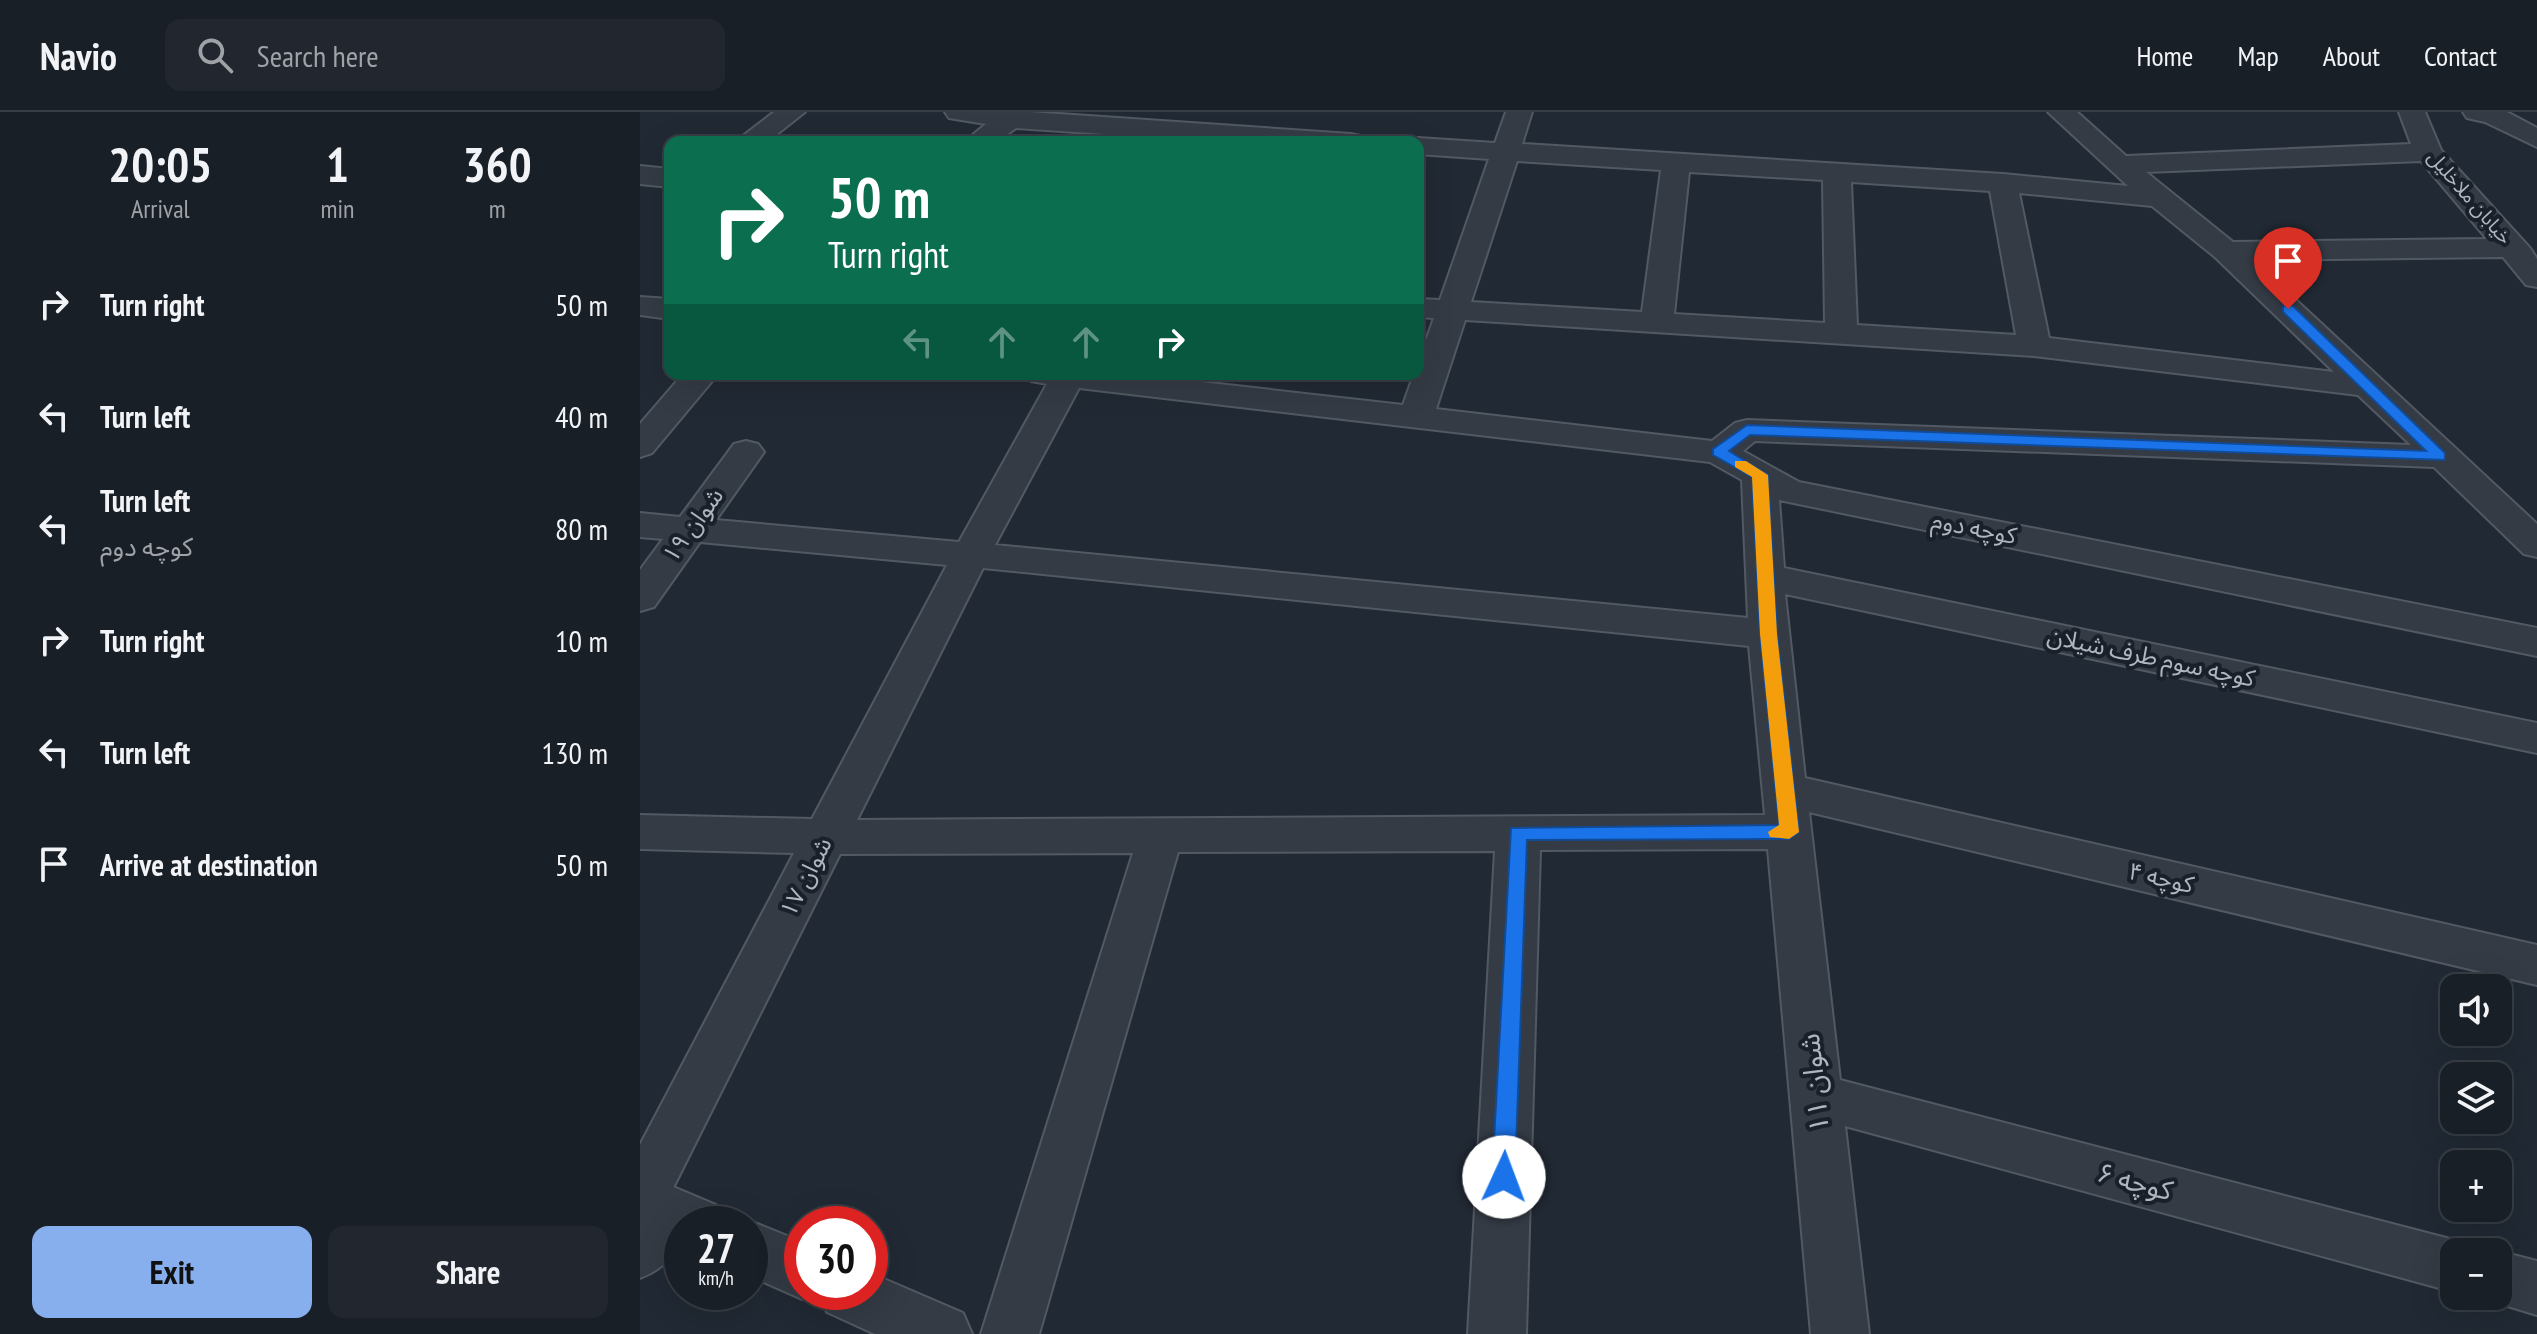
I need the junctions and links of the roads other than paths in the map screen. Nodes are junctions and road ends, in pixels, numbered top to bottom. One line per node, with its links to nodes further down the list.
1 (792, 112): 8 (street)
2 (958, 112): 7 (street)
3 (1519, 112): 13 (street)
4 (2061, 112): 16 (street)
5 (2412, 112): 14 (street, خیابان ملاخلیل)
6 (2476, 112): 11 (street)
7 (1013, 116): 9 (street); 10 (street)
8 (758, 136)
9 (986, 136)
10 (1273, 136)
11 (2537, 139)
12 (1424, 146): 13 (street)
13 (1506, 152): 15 (street); 26 (street)
14 (2428, 152): 16 (street); 20 (street, خیابان ملاخلیل)
15 (1676, 163): 17 (street); 27 (street)
16 (2119, 165): 19 (street)
17 (1837, 173): 18 (street); 28 (street)
18 (2003, 183): 19 (street); 29 (street)
19 (2160, 198): 21 (street)
20 (2515, 248): 21 (street); 22 (street, خیابان ملاخلیل)
21 (2226, 251): 33 (street)
22 (2537, 278)
23 (640, 306): 24 (street)
24 (664, 308)
25 (1424, 308): 26 (street)
26 (1452, 310): 27 (street); 34 (street)
27 (1657, 323): 28 (street)
28 (1841, 334): 29 (street)
29 (2034, 346): 33 (street)
30 (696, 380): 35 (street)
31 (1054, 380): 43 (street, شوان ۱۷)
32 (1090, 380): 34 (street, کوچه دوم)
33 (2371, 386): 38 (street)
34 (1416, 418): 37 (street, کوچه دوم)
35 (640, 446)
36 (746, 452): 41 (street, شوان ۱۹)
37 (1719, 452): 38 (street); 39 (street, کوچه دوم)
38 (2440, 457): 42 (street)
39 (1760, 475): 44 (street, شوان ۱۱); 47 (street, کوچه دوم)
40 (640, 525): 41 (street)
41 (689, 529): 43 (street); 45 (street, شوان ۱۹)
42 (2537, 545)
43 (971, 555): 46 (street); 53 (street, شوان ۱۷)
44 (1766, 577): 46 (street, شوان ۱۱); 48 (street, کوچه سوم طرف شیلان)
45 (640, 598)
46 (1768, 634): 49 (street, شوان ۱۱)
47 (2537, 642)
48 (2537, 738)
49 (1787, 811): 51 (street, کوچه ۴); 54 (street, کوچه ۴); 55 (street, شوان ۱۱)
50 (640, 832): 53 (street, کوچه ۴)
51 (1518, 833): 52 (street, کوچه ۴); 63 (street)
52 (1161, 835): 53 (street, کوچه ۴); 62 (street)
53 (826, 837): 56 (street, شوان ۱۷)
54 (2537, 965)
55 (1816, 1096): 57 (street, کوچه ۶); 64 (street, شوان ۱۱)
56 (658, 1217)
57 (2440, 1262)
58 (2512, 1282): 59 (street)
59 (2537, 1288)
60 (888, 1310): 61 (street)
61 (942, 1334)
62 (1010, 1334)
63 (1497, 1334)
64 (1840, 1334)

